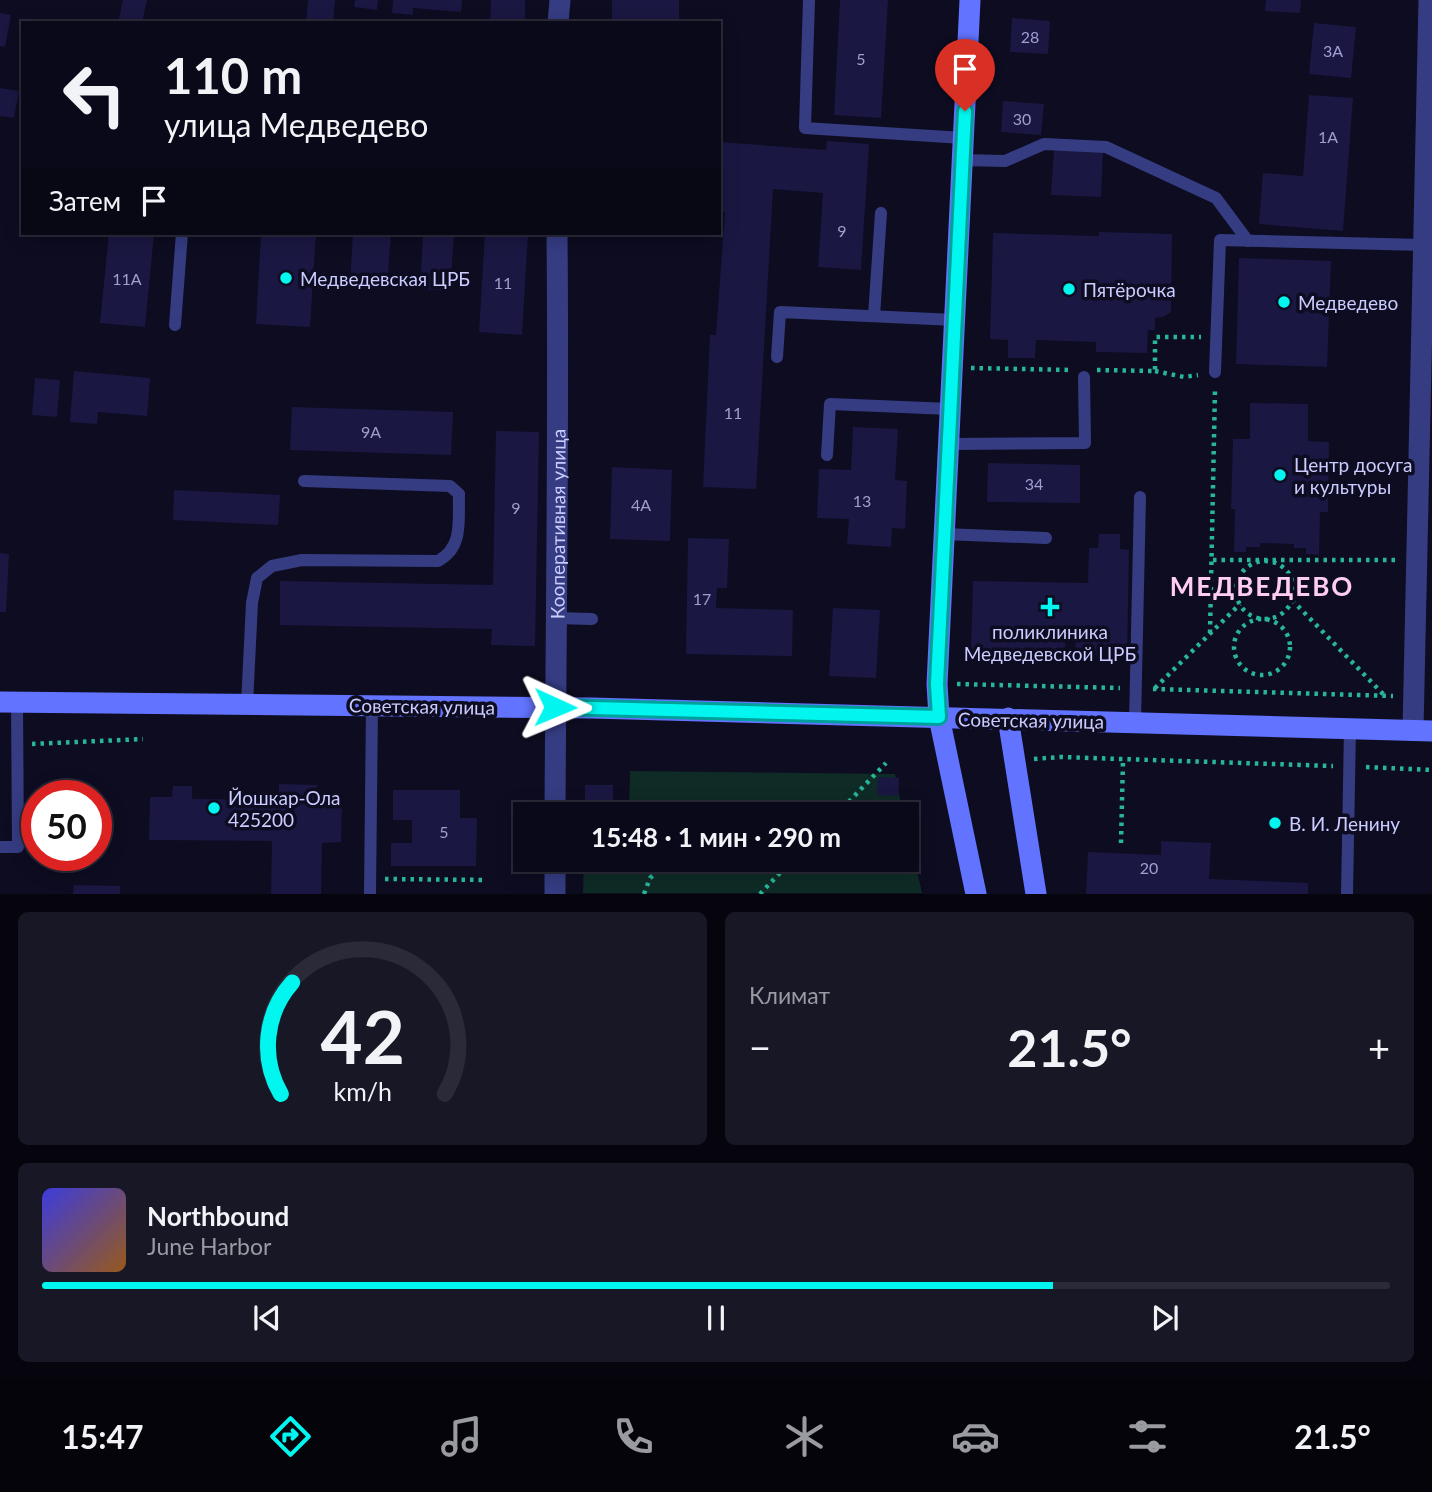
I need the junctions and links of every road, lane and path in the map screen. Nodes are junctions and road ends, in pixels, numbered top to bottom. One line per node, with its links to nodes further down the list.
1 (560, 0): 5 (street)
2 (809, 0): 6 (lane)
3 (970, 0): 6 (main road)
4 (1430, 0): 12 (street)
5 (558, 21)
6 (963, 138): 7 (main road)
7 (962, 160): 11 (lane); 14 (main road)
8 (881, 212): 13 (lane)
9 (182, 235): 15 (lane)
10 (556, 235): 35 (street, Кооперативная улица)
11 (1248, 241): 12 (lane); 16 (lane)
12 (1424, 245): 32 (street)
13 (874, 316): 14 (lane); 17 (lane)
14 (954, 320): 23 (main road)
15 (175, 325)
16 (1216, 337): 20 (path); 21 (lane)
17 (777, 357)
18 (962, 368): 19 (path)
19 (1072, 370)
20 (1155, 371): 21 (path); 22 (path)
21 (1215, 372): 30 (path)
22 (1085, 374): 24 (lane)
23 (950, 410): 24 (main road); 25 (lane)
24 (948, 444): 28 (main road)
25 (827, 455)
26 (304, 481): 45 (lane)
27 (1140, 496): 40 (lane)
28 (944, 534): 29 (lane); 48 (main road)
29 (1046, 538)
30 (1213, 560): 31 (path); 38 (path)
31 (1264, 560): 32 (path); 33 (path); 34 (path)
32 (1417, 560): 43 (street)
33 (1292, 600): 37 (path); 42 (path)
34 (1240, 604): 37 (path); 38 (path)
35 (555, 618): 36 (lane); 47 (street, Кооперативная улица)
36 (592, 619)
37 (1265, 619): 37 (path)
38 (1210, 633): 41 (path)
39 (949, 684): 40 (path)
40 (1136, 688): 41 (path); 50 (lane)
41 (1154, 689): 42 (path)
42 (1385, 696): 43 (path)
43 (1414, 697): 52 (street)
44 (8, 702): 45 (main road, Советская улица); 54 (lane)
45 (247, 704): 46 (main road, Советская улица)
46 (372, 705): 47 (main road, Советская улица); 67 (lane)
47 (555, 707): 48 (main road, Советская улица); 60 (street, Кооперативная улица)
48 (939, 717): 49 (main road, Советская улица); 73 (main road)
49 (1008, 718): 50 (main road, Советская улица); 55 (main road)
50 (1135, 722): 51 (main road, Советская улица)
51 (1350, 729): 52 (main road, Советская улица); 58 (lane)
52 (1422, 731)
53 (143, 739): 54 (path)
54 (17, 745): 63 (lane)
55 (1013, 760): 56 (path); 74 (main road)
56 (1123, 760): 58 (path); 62 (path)
57 (886, 763): 61 (path)
58 (1349, 767): 59 (path); 75 (lane)
59 (1432, 769)
60 (555, 802)
61 (849, 802)
62 (1121, 843)
63 (0, 848)
64 (555, 872): 70 (street)
65 (657, 872): 71 (path)
66 (781, 872): 72 (path)
67 (370, 879): 68 (path); 69 (lane)
68 (487, 880)
69 (370, 894)
70 (555, 894)
71 (644, 894)
72 (760, 894)
73 (976, 894)
74 (1036, 894)
75 (1346, 894)

